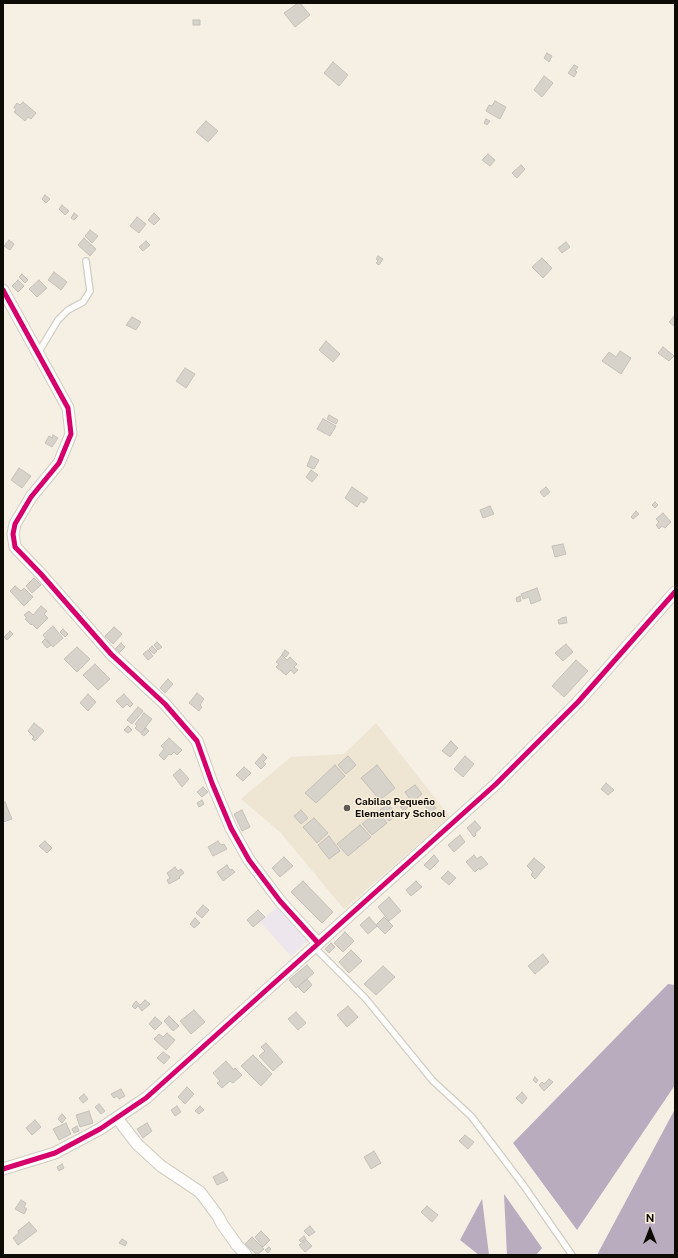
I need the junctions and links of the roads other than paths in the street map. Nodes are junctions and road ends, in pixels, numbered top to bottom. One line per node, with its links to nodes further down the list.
1 (86, 261): 3 (lane)
2 (3, 290): 3 (street)
3 (38, 353): 5 (street)
4 (3, 529): 5 (street)
5 (13, 534): 7 (street)
6 (675, 592): 7 (street)
7 (316, 945): 8 (street); 11 (lane)
8 (117, 1118): 9 (street); 10 (street)
9 (3, 1169)
10 (246, 1255)
11 (572, 1255)

